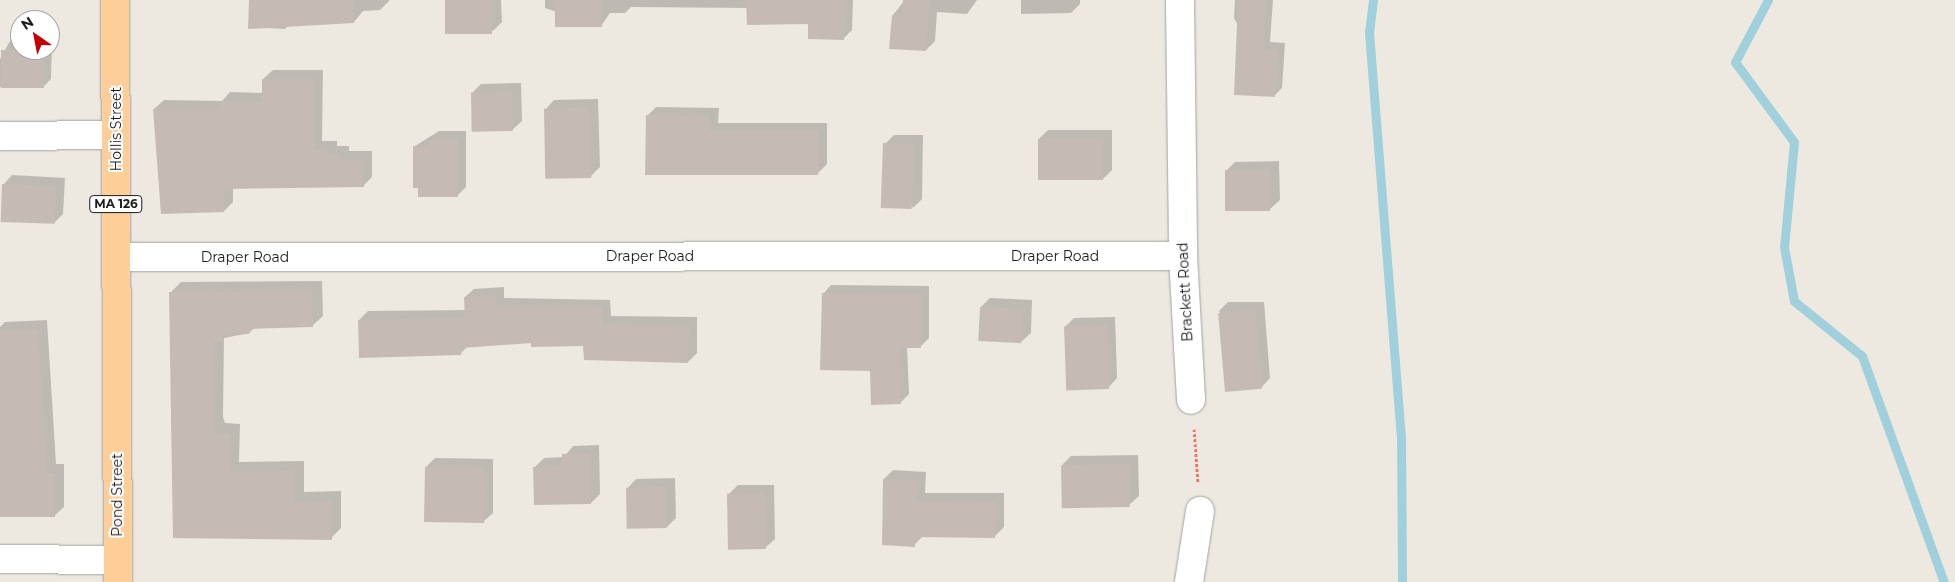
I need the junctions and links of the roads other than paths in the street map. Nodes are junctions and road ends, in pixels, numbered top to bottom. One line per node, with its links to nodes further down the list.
1 (115, 0): 3 (main road, Hollis Street / MA 126)
2 (1180, 0): 5 (street, Brackett Road)
3 (116, 135): 4 (street); 6 (main road, Hollis Street / MA 126)
4 (0, 136)
5 (1183, 256): 6 (street, Draper Road); 7 (street, Brackett Road)
6 (117, 257): 8 (main road, Hollis Street / MA 126)
7 (1191, 400)
8 (117, 407): 11 (main road, Pond Street / MA 126)
9 (1200, 511): 12 (street)
10 (0, 559): 11 (street)
11 (118, 571)
12 (1189, 582)

